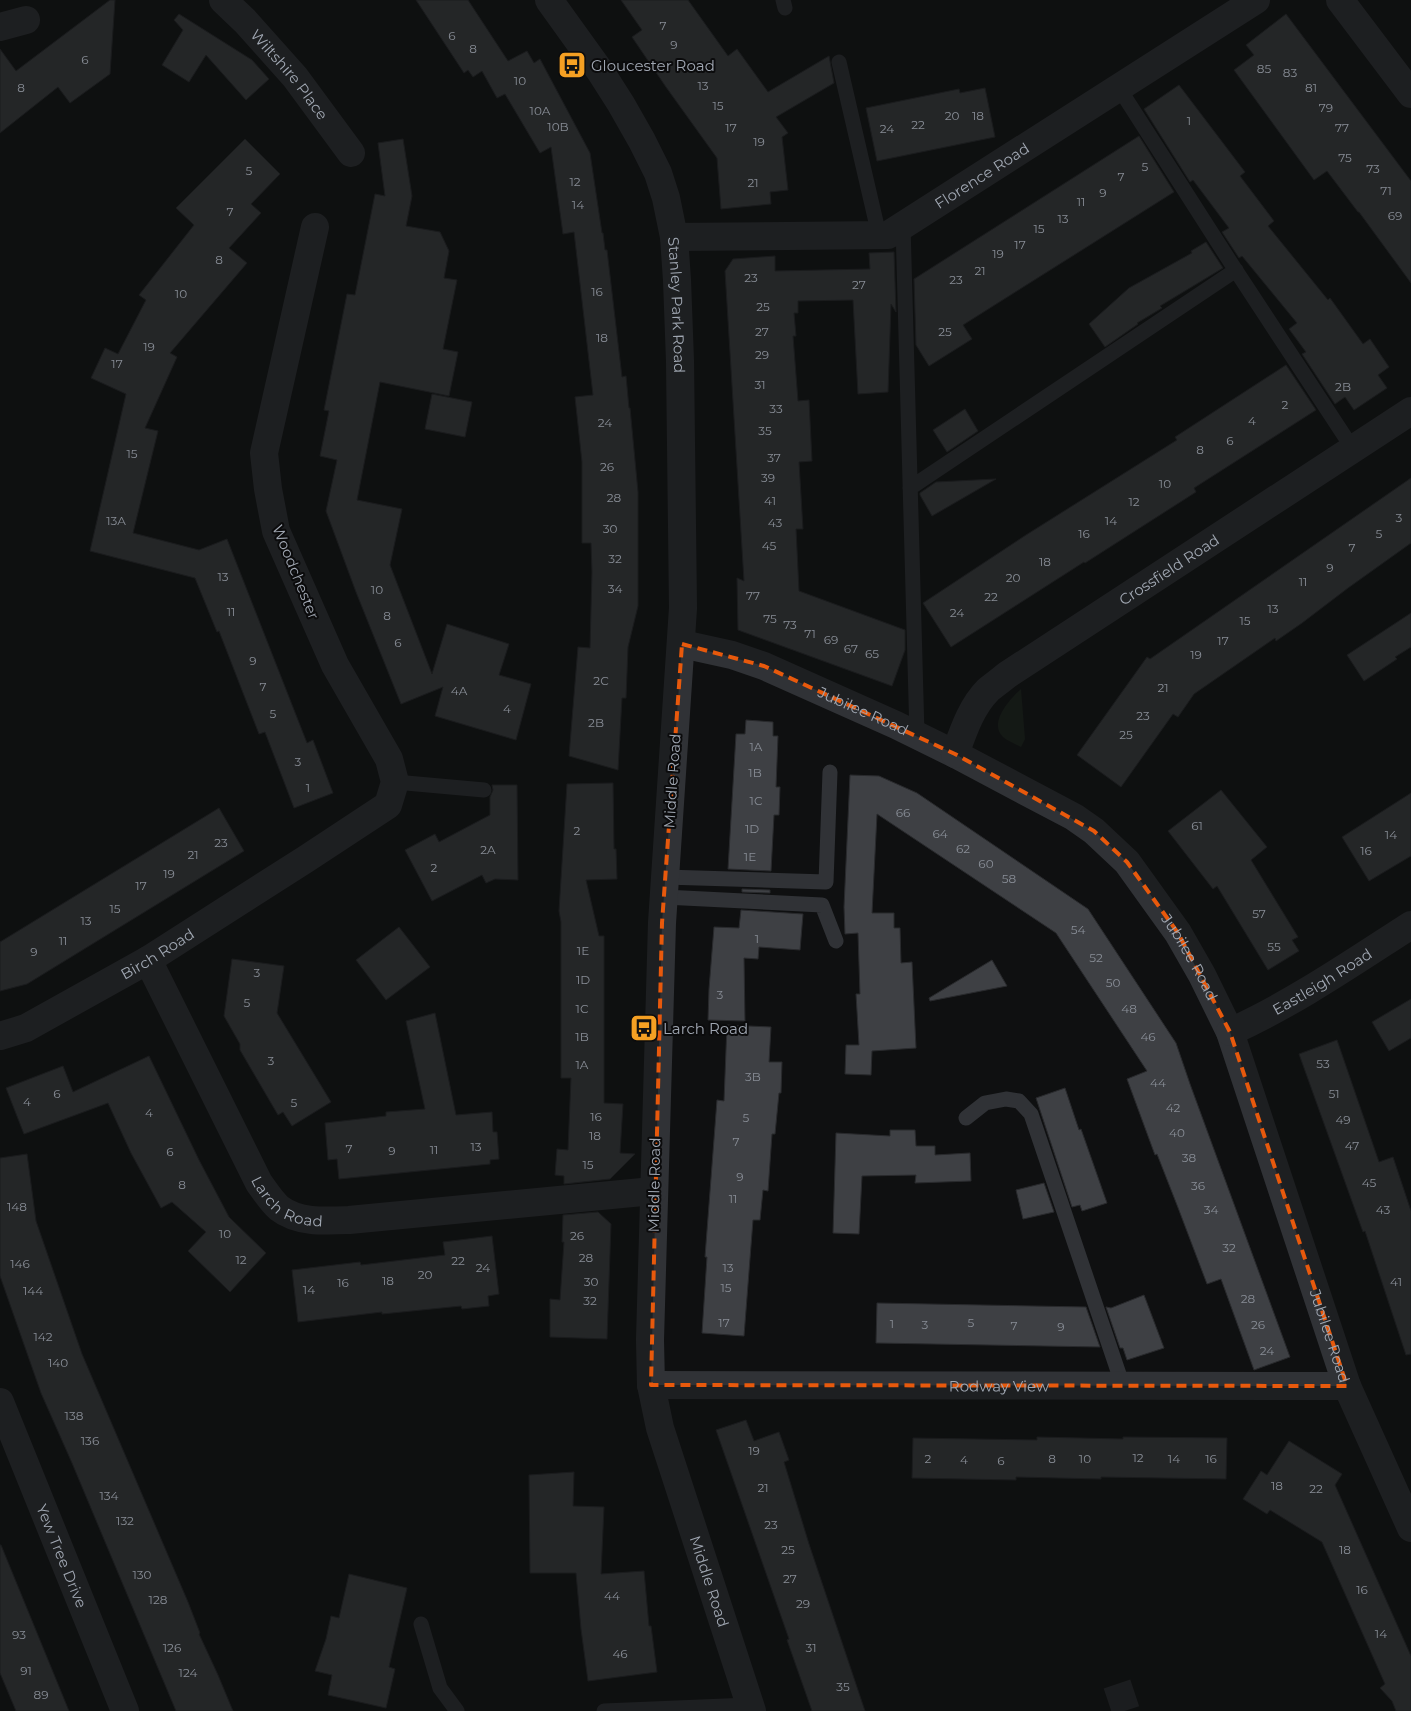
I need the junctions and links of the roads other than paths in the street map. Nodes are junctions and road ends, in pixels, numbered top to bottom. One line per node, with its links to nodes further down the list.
1 (224, 0): 10 (street, Wiltshire Place)
2 (549, 0): 13 (street, Stanley Park Road)
3 (1256, 0): 8 (street, Florence Road)
4 (1340, 0): 9 (street)
5 (26, 20): 6 (street)
6 (0, 27)
7 (839, 62): 12 (lane)
8 (1119, 88): 12 (street, Florence Road); 14 (lane)
9 (1411, 94)
10 (351, 153)
11 (314, 227): 22 (street, Woodchester)
12 (891, 230): 13 (street); 17 (lane)
13 (674, 237): 18 (street, Stanley Park Road)
14 (1236, 270): 16 (lane); 17 (lane)
15 (1411, 411): 16 (street, Crossfield Road)
16 (1352, 449): 20 (street, Crossfield Road)
17 (910, 488): 19 (lane)
18 (682, 644): 19 (street, Jubilee Road); 24 (street, Middle Road)
19 (917, 735): 20 (street, Jubilee Road)
20 (955, 754): 28 (street, Jubilee Road)
21 (830, 772): 24 (lane)
22 (395, 782): 23 (lane); 27 (street, Birch Road)
23 (484, 790)
24 (664, 887): 26 (lane); 31 (street, Middle Road)
25 (1411, 925): 28 (street, Eastleigh Road)
26 (836, 941)
27 (148, 960): 29 (street, Birch Road); 31 (street, Larch Road)
28 (1230, 1032): 34 (street, Jubilee Road)
29 (0, 1036)
30 (966, 1118): 33 (lane)
31 (653, 1192): 32 (street, Middle Road)
32 (651, 1385): 33 (street, Rodway View); 38 (street, Middle Road)
33 (1123, 1386): 34 (street, Rodway View)
34 (1347, 1386): 36 (street, Jubilee Road)
35 (0, 1402): 39 (street, Yew Tree Drive)
36 (1411, 1528)
37 (421, 1624): 40 (lane)
38 (751, 1708): 41 (lane)
39 (125, 1711)
40 (457, 1711)
41 (604, 1711)

